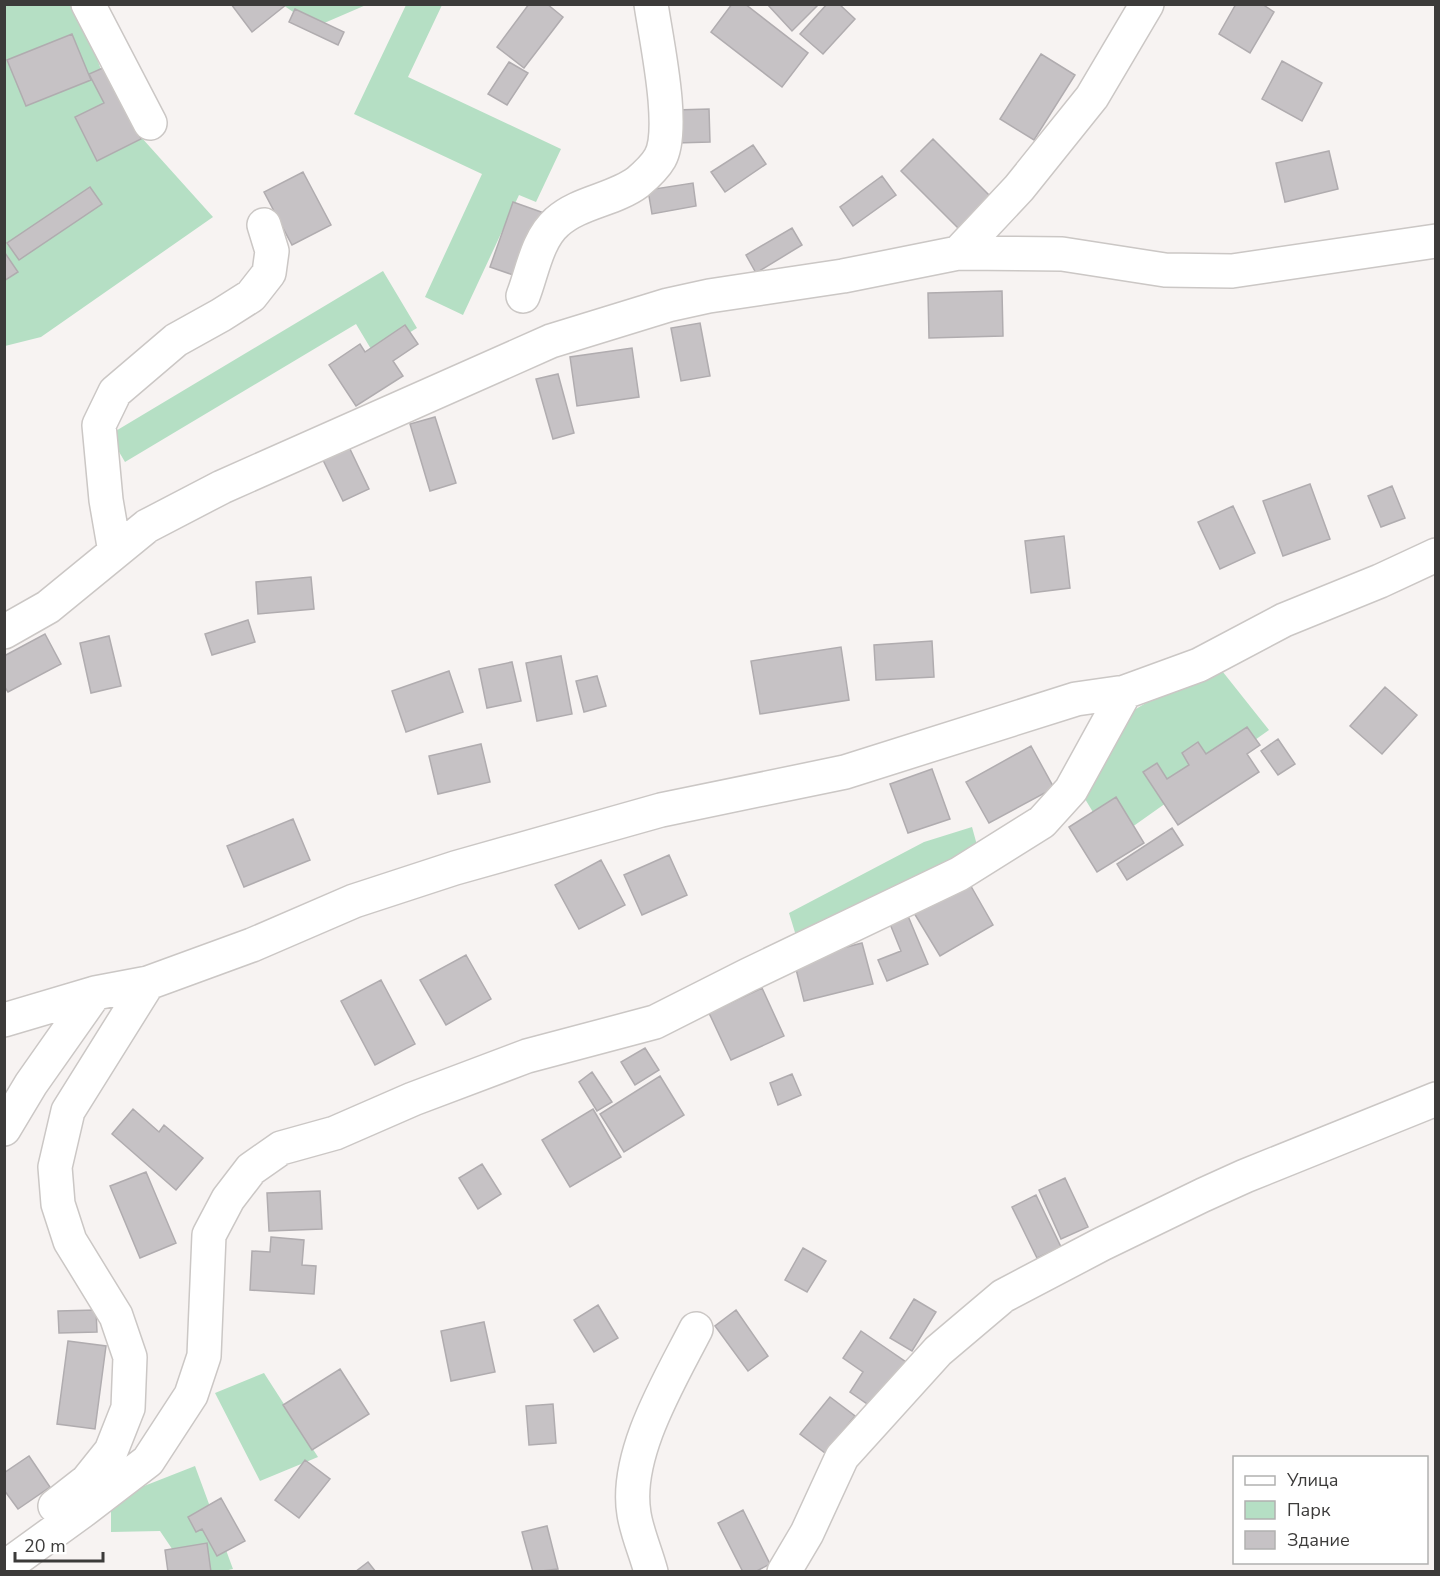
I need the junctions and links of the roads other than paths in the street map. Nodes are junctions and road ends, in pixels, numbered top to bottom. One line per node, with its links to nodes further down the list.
1 (88, 4): 4 (street)
2 (651, 4): 8 (street)
3 (1147, 4): 7 (street)
4 (150, 123)
5 (264, 225): 9 (street)
6 (1436, 241): 7 (street)
7 (958, 253): 9 (street)
8 (523, 296)
9 (115, 552): 11 (street)
10 (1436, 555): 12 (street)
11 (4, 632)
12 (1125, 692): 13 (street); 20 (street)
13 (148, 983): 14 (street); 19 (street)
14 (95, 993): 15 (street); 17 (street)
15 (4, 1020)
16 (1436, 1099): 22 (street)
17 (4, 1129)
18 (696, 1329): 21 (street)
19 (4, 1557)
20 (4, 1568)
21 (651, 1572)
22 (784, 1572)

